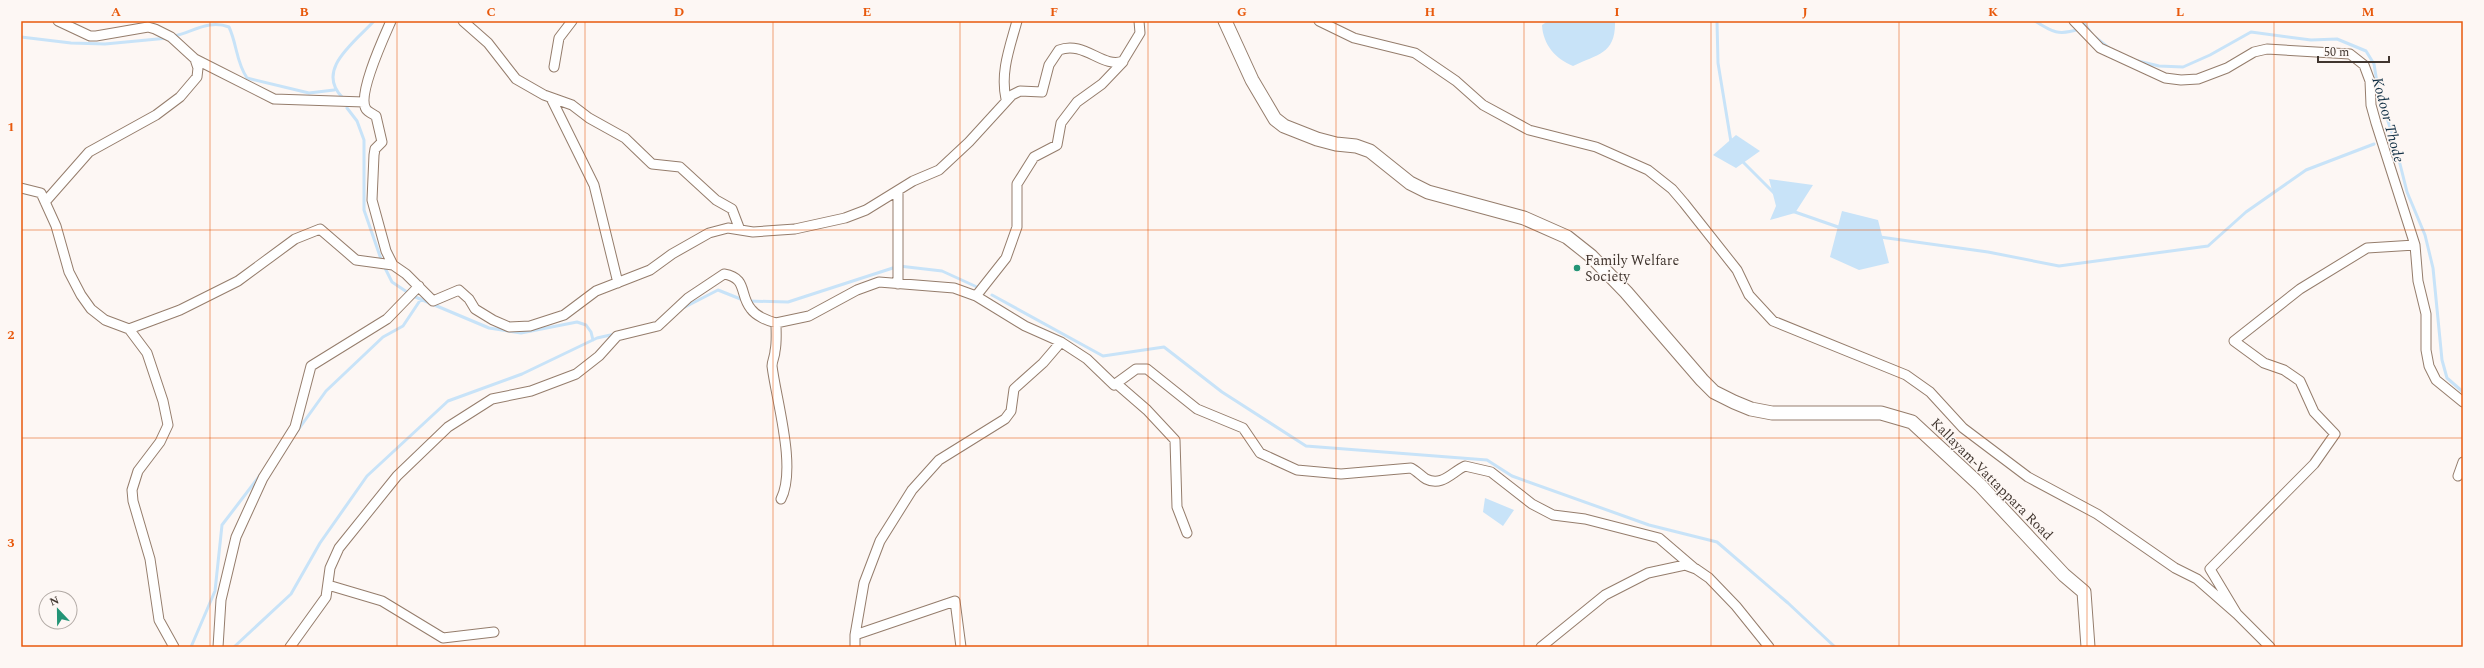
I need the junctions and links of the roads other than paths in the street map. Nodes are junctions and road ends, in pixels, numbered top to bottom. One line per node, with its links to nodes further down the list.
1 (58, 21): 10 (street)
2 (391, 21): 15 (street)
3 (464, 21): 13 (street)
4 (572, 21): 12 (street)
5 (1017, 21): 14 (street)
6 (1139, 21): 11 (street)
7 (1225, 21): 47 (street, Kallayam-Vattappara Road)
8 (1319, 21): 37 (street)
9 (2075, 24): 20 (street)
10 (195, 59): 15 (street); 18 (street)
11 (1123, 61): 14 (street); 25 (street)
12 (554, 67)
13 (551, 98): 19 (street); 22 (street)
14 (1006, 100): 17 (street)
15 (364, 102): 21 (street)
16 (21, 188): 18 (street)
17 (898, 191): 19 (street); 23 (street)
18 (45, 202): 27 (street)
19 (740, 230): 22 (street)
20 (2415, 245): 30 (street); 37 (street)
21 (393, 265): 24 (street); 27 (street)
22 (618, 282): 24 (street)
23 (898, 284): 25 (street); 26 (street)
24 (420, 286): 41 (street)
25 (976, 296): 28 (street)
26 (775, 323): 33 (street); 36 (street)
27 (129, 329): 40 (street)
28 (1061, 342): 29 (street); 39 (street)
29 (1117, 384): 34 (street); 35 (street)
30 (2463, 402)
31 (2463, 462): 32 (street)
32 (2458, 476)
33 (781, 499)
34 (1186, 533)
35 (1694, 568): 45 (street); 46 (street)
36 (328, 585): 38 (street); 42 (street)
37 (2237, 614): 48 (street)
38 (494, 632)
39 (855, 635): 43 (street); 44 (street)
40 (174, 647)
41 (218, 647)
42 (290, 647)
43 (855, 647)
44 (961, 647)
45 (1541, 647)
46 (1769, 647)
47 (2088, 647)
48 (2270, 647)

